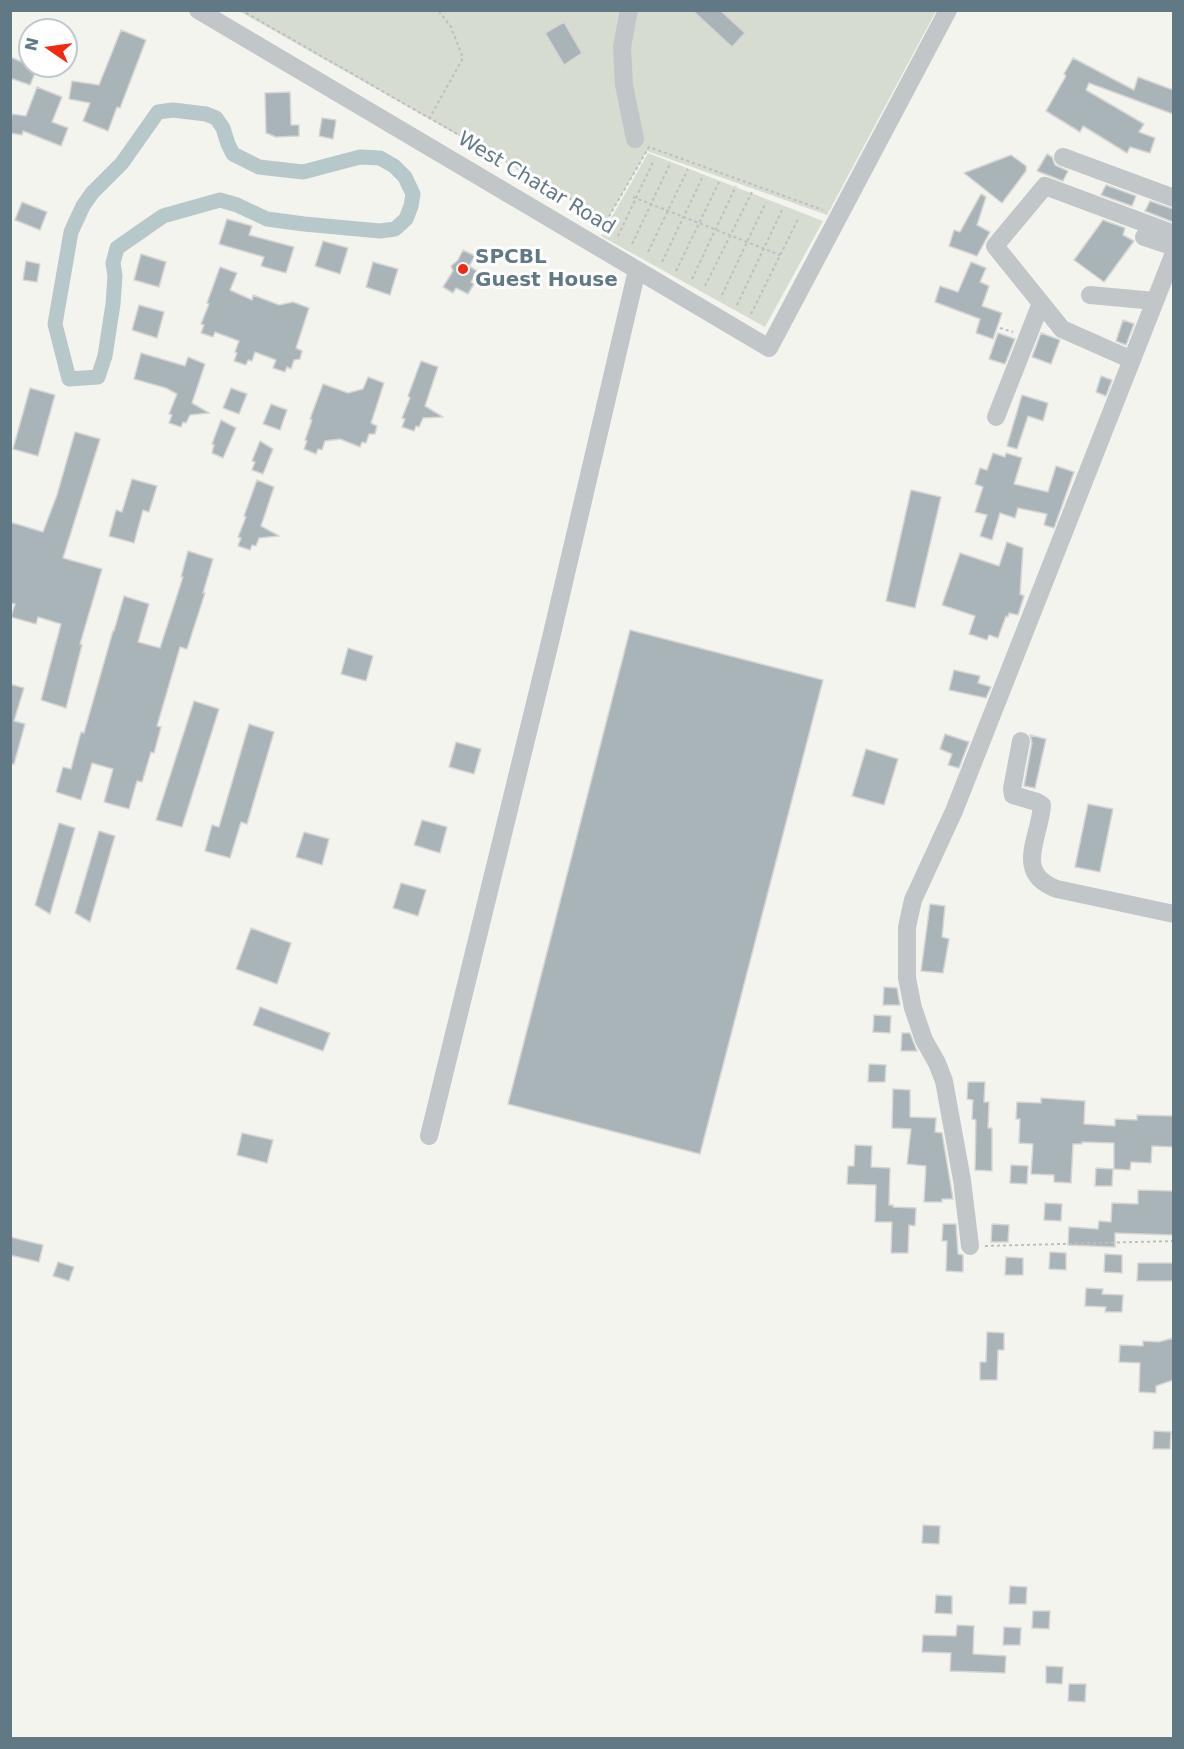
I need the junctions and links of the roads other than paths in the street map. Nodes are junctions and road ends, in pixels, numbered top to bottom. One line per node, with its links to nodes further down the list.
1 (198, 10): 11 (street, West Chatar Road)
2 (629, 10): 4 (street)
3 (948, 10): 11 (street, West Chatar Road)
4 (635, 138)
5 (1064, 157): 6 (street)
6 (1173, 198)
7 (1173, 234): 14 (street)
8 (1144, 237): 9 (street)
9 (1173, 247)
10 (1173, 254): 13 (street)
11 (637, 270): 19 (street)
12 (1090, 295): 13 (street)
13 (1155, 301): 15 (street)
14 (1041, 303): 15 (street); 16 (street)
15 (1131, 360): 20 (street)
16 (996, 417)
17 (1021, 741): 18 (street)
18 (1173, 914)
19 (429, 1136)
20 (970, 1246)

